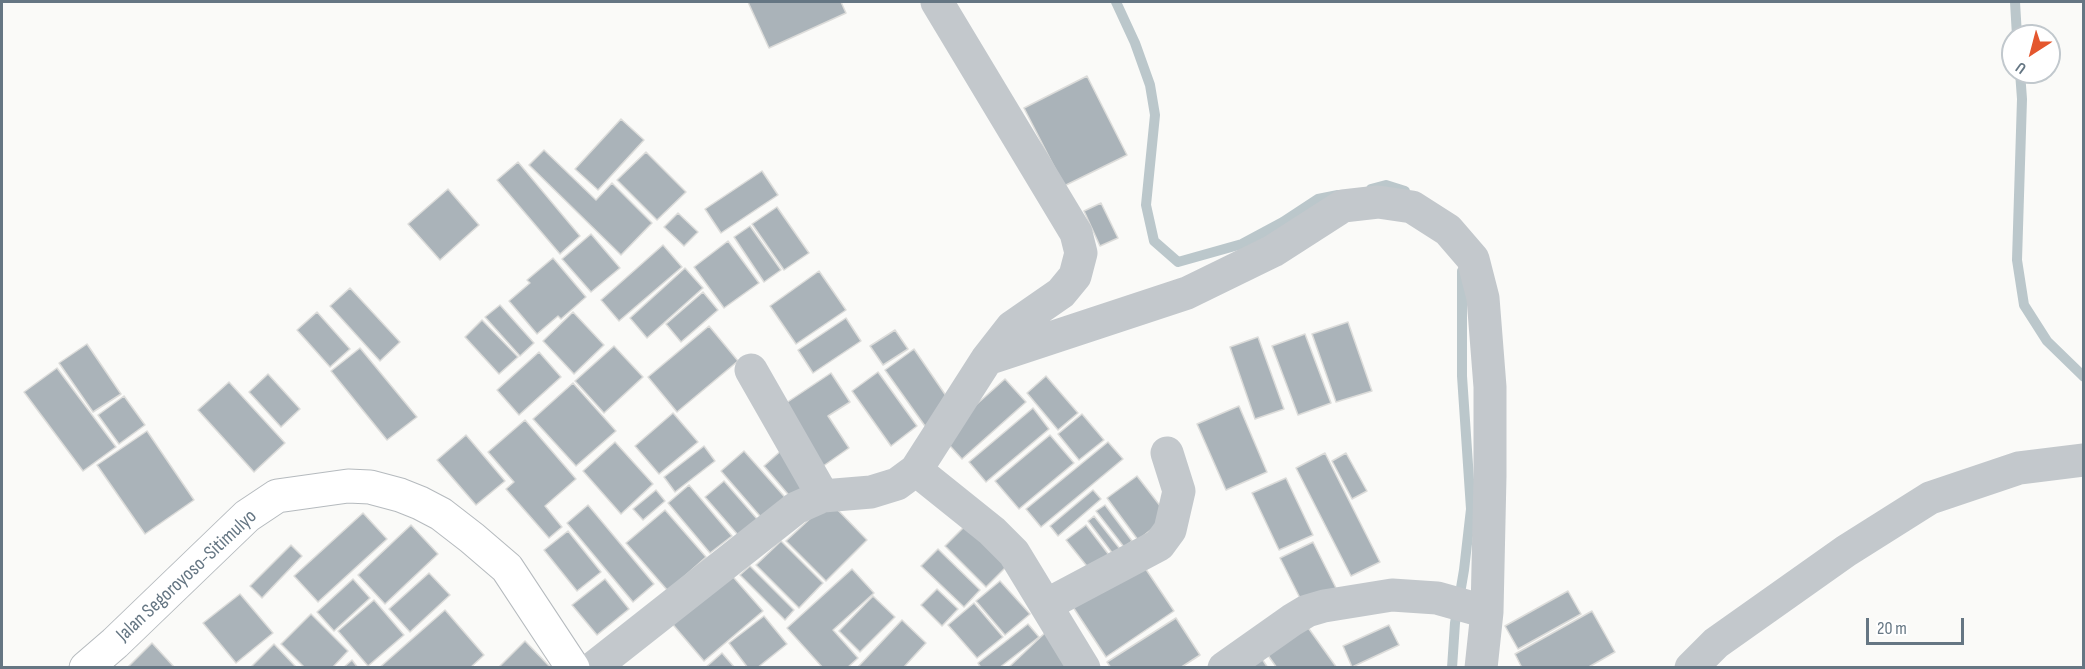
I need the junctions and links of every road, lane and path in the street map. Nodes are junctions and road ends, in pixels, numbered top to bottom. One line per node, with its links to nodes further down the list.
1 (937, 2): 2 (street)
2 (987, 359): 6 (street); 9 (street)
3 (751, 370): 7 (street)
4 (1167, 453): 8 (street)
5 (2084, 460): 16 (street)
6 (916, 470): 7 (street); 8 (street)
7 (823, 496): 12 (street)
8 (1046, 605): 13 (street)
9 (1480, 609): 14 (street); 15 (street)
10 (86, 668): 11 (main road, Jalan Segoroyoso-Sitimulyo)
11 (573, 668)
12 (593, 668)
13 (1084, 668)
14 (1224, 668)
15 (1481, 668)
16 (1691, 668)

